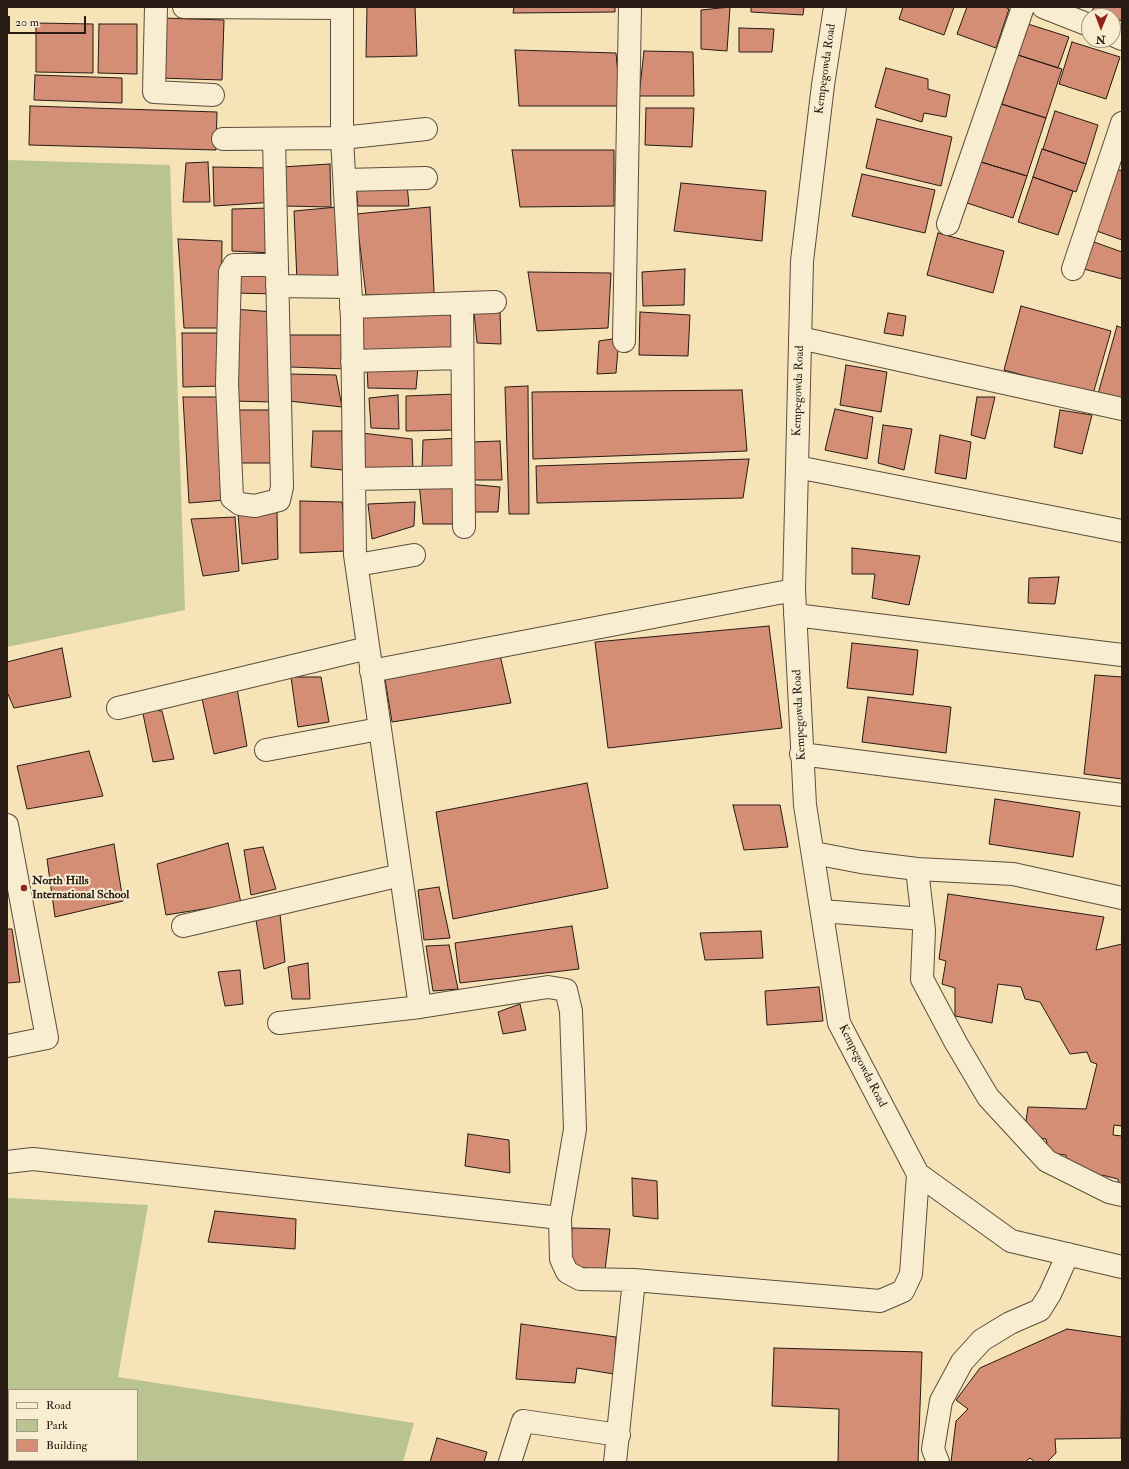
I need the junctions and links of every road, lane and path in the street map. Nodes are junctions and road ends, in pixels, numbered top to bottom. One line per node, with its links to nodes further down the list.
1 (156, 7): 9 (street)
2 (184, 7): 3 (street)
3 (342, 7): 13 (street)
4 (630, 7): 24 (street)
5 (835, 7): 23 (street, Kempegowda Road)
6 (1023, 7): 17 (street)
7 (1043, 7): 8 (street)
8 (1081, 17)
9 (213, 95)
10 (1122, 123): 18 (street)
11 (426, 130): 13 (street)
12 (222, 138): 14 (street)
13 (342, 138): 14 (street); 16 (street)
14 (274, 139): 19 (street)
15 (426, 178): 16 (street)
16 (345, 180): 20 (street)
17 (948, 224)
18 (1074, 269)
19 (277, 278): 19 (street); 20 (street)
20 (350, 297): 22 (street); 26 (street)
21 (495, 302): 22 (street)
22 (462, 304): 25 (street)
23 (800, 338): 27 (street); 28 (street, Kempegowda Road)
24 (624, 341)
25 (462, 358): 26 (street); 29 (street)
26 (352, 361): 30 (street)
27 (1122, 408)
28 (797, 467): 32 (street); 35 (street, Kempegowda Road)
29 (463, 477): 30 (street); 31 (street)
30 (354, 479): 34 (street)
31 (464, 527)
32 (1122, 531)
33 (414, 555): 34 (street)
34 (357, 565): 37 (street)
35 (794, 590): 36 (street, Kempegowda Road); 39 (street)
36 (795, 615): 38 (street); 43 (street, Kempegowda Road)
37 (368, 648): 39 (street); 40 (street)
38 (1122, 655)
39 (371, 671): 41 (street)
40 (118, 708)
41 (379, 729): 42 (street); 48 (street)
42 (266, 750)
43 (801, 754): 44 (street); 46 (street, Kempegowda Road)
44 (1122, 795)
45 (7, 825): 55 (street)
46 (814, 853): 47 (street); 50 (street, Kempegowda Road)
47 (917, 869): 49 (street); 51 (street)
48 (401, 875): 52 (street); 53 (street)
49 (1122, 898)
50 (822, 911): 51 (street); 57 (street, Kempegowda Road)
51 (923, 919): 58 (street)
52 (183, 926)
53 (420, 1007): 54 (street); 59 (street)
54 (279, 1023)
55 (7, 1046)
56 (7, 1162): 59 (street)
57 (918, 1174): 60 (street, Kempegowda Road); 62 (street)
58 (1122, 1195)
59 (560, 1218): 62 (street)
60 (1068, 1254): 61 (street, Kempegowda Road); 66 (street)
61 (1122, 1267)
62 (634, 1280): 63 (street)
63 (619, 1435): 64 (street); 65 (street)
64 (510, 1462)
65 (615, 1462)
66 (938, 1462)

